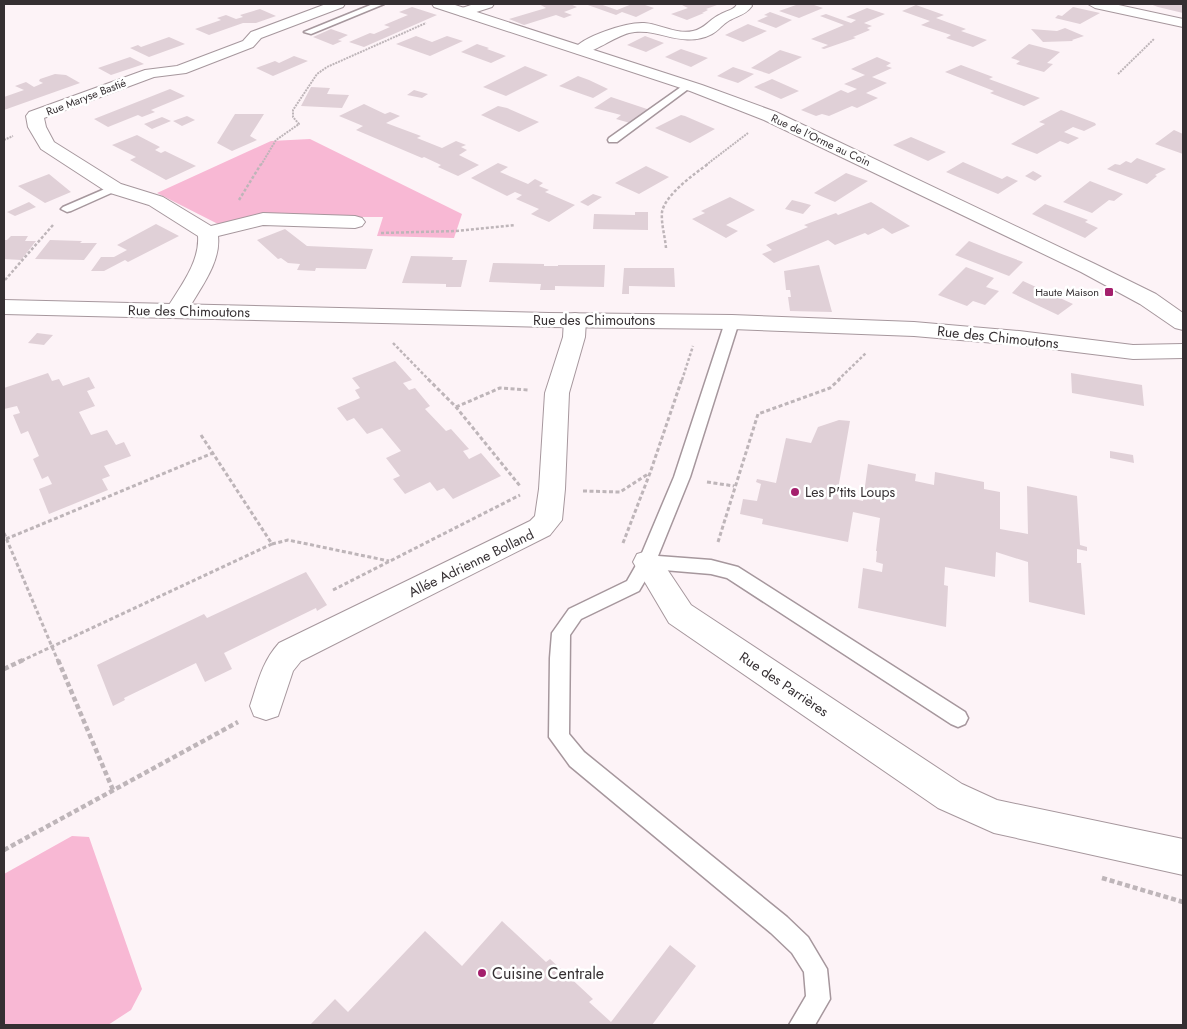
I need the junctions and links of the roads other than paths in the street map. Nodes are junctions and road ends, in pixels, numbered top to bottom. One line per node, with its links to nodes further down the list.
1 (338, 4): 13 (street, Rue Maryse Bastié)
2 (380, 4): 9 (lane)
3 (439, 4): 7 (street, Rue de l'Orme au Coin)
4 (487, 4): 7 (street)
5 (744, 4): 10 (street)
6 (1096, 4): 8 (street)
7 (461, 11): 10 (street, Rue de l'Orme au Coin)
8 (1178, 22)
9 (308, 32)
10 (581, 50): 11 (street, Rue de l'Orme au Coin)
11 (688, 85): 12 (lane); 21 (street, Rue de l'Orme au Coin)
12 (613, 140)
13 (114, 188): 14 (lane); 16 (street, Rue Maryse Bastié)
14 (67, 209)
15 (355, 222): 16 (street)
16 (208, 232): 18 (street)
17 (4, 307): 18 (street, Rue des Chimoutons)
18 (177, 310): 19 (street, Rue des Chimoutons)
19 (575, 320): 20 (street, Rue des Chimoutons); 25 (street, Allée Adrienne Bolland)
20 (732, 322): 23 (street, Rue des Chimoutons); 24 (lane)
21 (1183, 323)
22 (1183, 330): 23 (street)
23 (1183, 351)
24 (647, 562): 26 (lane); 27 (street, Rue des Parrières); 28 (lane)
25 (266, 706)
26 (958, 718)
27 (1183, 857)
28 (801, 1025)

